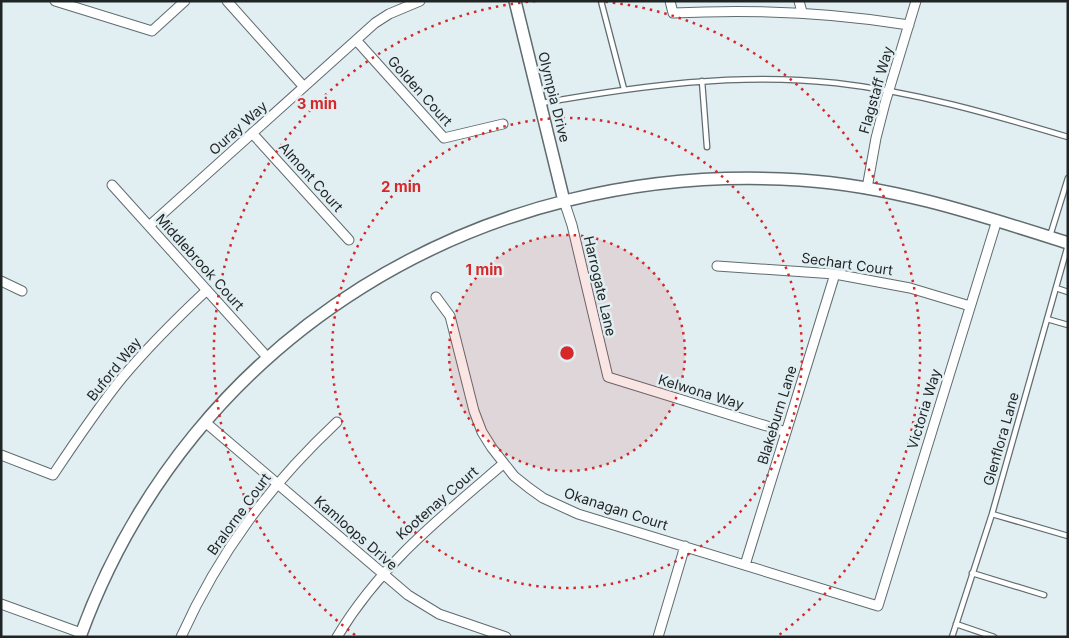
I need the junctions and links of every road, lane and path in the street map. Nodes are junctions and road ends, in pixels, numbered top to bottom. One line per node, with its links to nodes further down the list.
1 (55, 1): 2 (street)
2 (185, 1)
3 (227, 1): 14 (street)
4 (420, 1): 12 (street, Ouray Way)
5 (515, 1): 17 (street, Olympia Drive)
6 (601, 1): 15 (lane)
7 (670, 1): 10 (street)
8 (799, 1): 10 (street)
9 (916, 1): 11 (street, Flagstaff Way)
10 (802, 12): 11 (street)
11 (909, 25): 16 (street, Flagstaff Way)
12 (356, 40): 14 (street, Ouray Way); 18 (street, Golden Court)
13 (702, 81): 15 (lane); 16 (lane); 21 (lane)
14 (304, 87): 19 (street, Ouray Way)
15 (624, 89): 17 (lane)
16 (889, 90): 20 (lane); 24 (street, Flagstaff Way)
17 (540, 103): 25 (street, Olympia Drive)
18 (503, 124)
19 (252, 133): 27 (street, Ouray Way); 29 (street, Almont Court)
20 (1068, 137)
21 (707, 147)
22 (1068, 178): 28 (lane)
23 (112, 184): 27 (street, Middlebrook Court)
24 (867, 188): 25 (street); 26 (street)
25 (564, 201): 42 (street); 43 (street, Harrogate Lane)
26 (997, 220): 28 (street); 39 (street, Victoria Way)
27 (149, 226): 35 (street, Middlebrook Court)
28 (1050, 237): 30 (street)
29 (349, 240)
30 (1068, 244): 34 (lane, Glenflora Lane)
31 (717, 266): 32 (street, Sechart Court)
32 (835, 274): 39 (street, Sechart Court); 46 (street, Blakeburn Lane)
33 (1, 281): 36 (street)
34 (1056, 288): 37 (lane); 40 (lane, Glenflora Lane)
35 (206, 290): 42 (street, Middlebrook Court); 47 (street, Buford Way)
36 (22, 291)
37 (1068, 292)
38 (436, 296): 48 (street, Okanagan Court)
39 (970, 306): 58 (street, Victoria Way)
40 (1047, 319): 41 (lane); 50 (lane, Glenflora Lane)
41 (1068, 325)
42 (268, 358): 44 (street)
43 (608, 377): 46 (street, Kelwona Way)
44 (205, 422): 49 (street, Kamloops Drive); 60 (street)
45 (337, 422): 49 (street, Bralorne Court)
46 (786, 432): 53 (street, Blakeburn Lane)
47 (1, 456)
48 (503, 464): 52 (street, Okanagan Court); 55 (street, Kootenay Court)
49 (277, 483): 55 (street, Kamloops Drive); 61 (street, Bralorne Court)
50 (992, 514): 51 (lane); 54 (lane, Glenflora Lane)
51 (1068, 536)
52 (685, 546): 53 (street, Okanagan Court); 64 (street)
53 (745, 565): 58 (street, Okanagan Court)
54 (972, 573): 56 (lane); 59 (lane, Glenflora Lane)
55 (382, 574): 62 (street, Kootenay Court); 63 (street, Kamloops Drive)
56 (1044, 595)
57 (1, 604): 60 (street)
58 (878, 606)
59 (956, 624): 65 (lane, Glenflora Lane); 66 (lane)
60 (81, 635)
61 (181, 637)
62 (337, 637)
63 (506, 637)
64 (658, 637)
65 (952, 637)
66 (994, 637)

